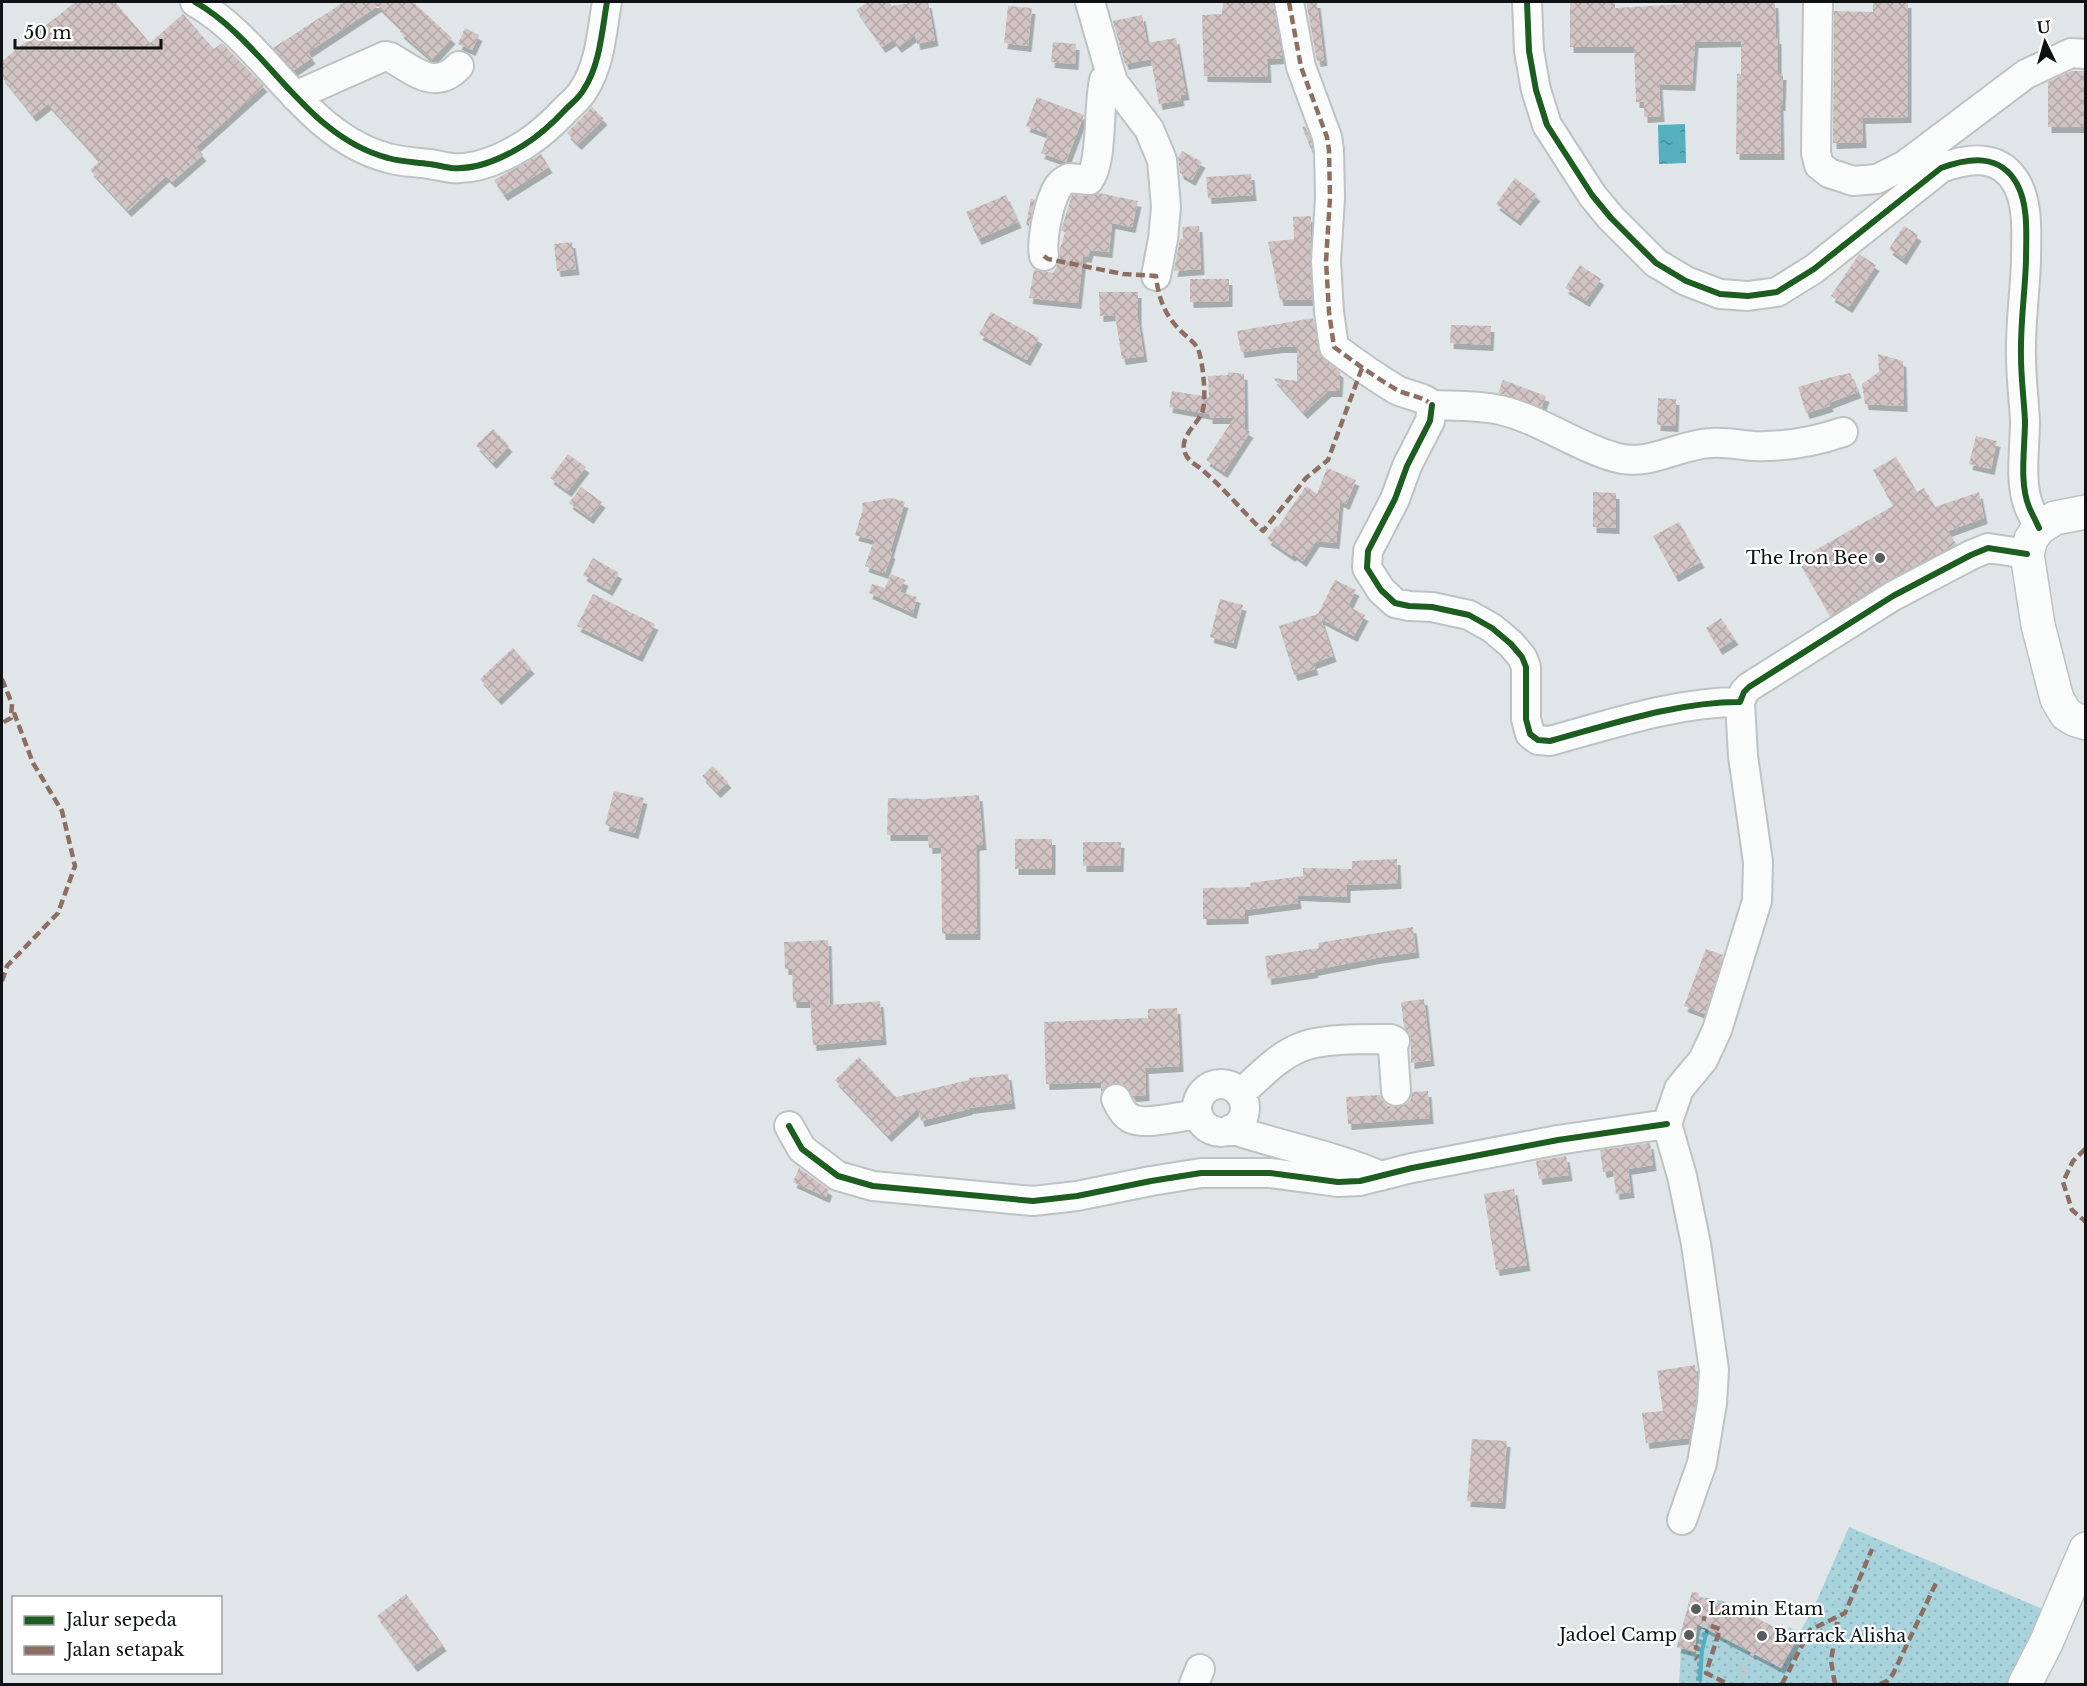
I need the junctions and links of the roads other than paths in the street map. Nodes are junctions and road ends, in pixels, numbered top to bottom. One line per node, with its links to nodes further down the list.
1 (195, 2): 10 (street)
2 (607, 2): 10 (street)
3 (1090, 2): 9 (street)
4 (1289, 2): 15 (street)
5 (1527, 2): 12 (street)
6 (1818, 2): 11 (street)
7 (2085, 54): 11 (street)
8 (459, 66): 10 (street)
9 (1111, 75): 13 (street); 14 (street)
10 (295, 96)
11 (1951, 130): 12 (street)
12 (1964, 160): 18 (street)
13 (1044, 256)
14 (1156, 276)
15 (1432, 405): 16 (street); 19 (street)
16 (1843, 432)
17 (2085, 512): 18 (main road)
18 (2033, 541): 19 (street); 20 (main road)
19 (1740, 702): 25 (street)
20 (2085, 723)
21 (1396, 1091): 22 (street)
22 (1240, 1094): 24 (street); 27 (street)
23 (1116, 1099): 24 (street)
24 (1198, 1114): 27 (street)
25 (1667, 1124): 28 (street); 29 (street)
26 (789, 1126): 28 (street)
27 (1231, 1129): 28 (street)
28 (1381, 1176)
29 (1682, 1520)
30 (2085, 1549): 31 (main road)
31 (2025, 1684)

